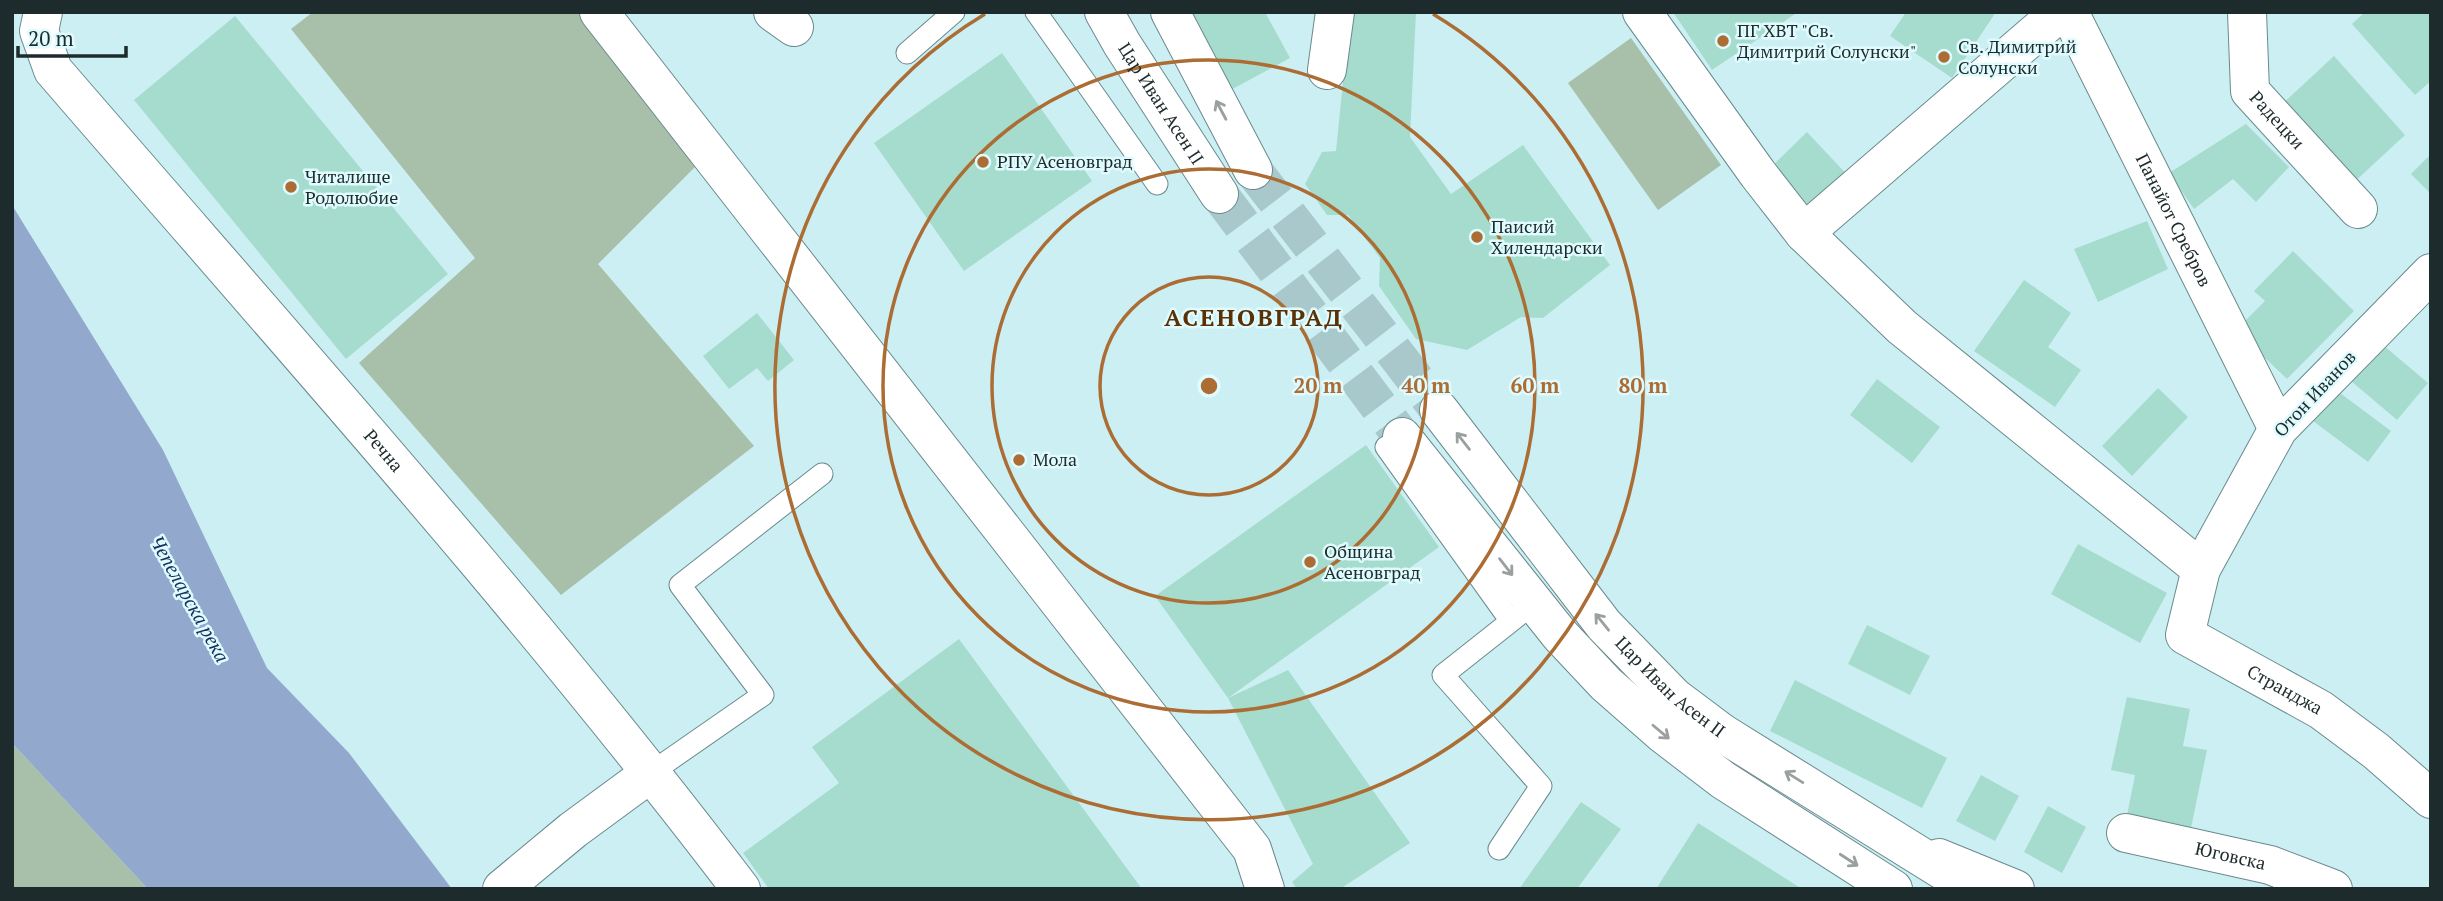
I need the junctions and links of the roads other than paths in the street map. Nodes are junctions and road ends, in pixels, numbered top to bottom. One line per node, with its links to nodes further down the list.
1 (44, 12): 26 (street, Речна)
2 (599, 12): 33 (street)
3 (954, 12): 12 (lane)
4 (1036, 12): 15 (lane)
5 (1104, 12): 16 (street, Цар Иван Асен II)
6 (1170, 12): 14 (street, one-way to 6)
7 (1335, 12): 13 (street)
8 (1642, 12): 18 (street)
9 (2060, 12): 18 (street)
10 (2069, 12): 21 (street, Панайот Сребров)
11 (2247, 12): 17 (street, Радецки)
12 (907, 53)
13 (1327, 70)
14 (1253, 170)
15 (1157, 184)
16 (1219, 194)
17 (2358, 209)
18 (1804, 233): 24 (street)
19 (2431, 273): 21 (street, Отон Иванов)
20 (1438, 410): 29 (street, Цар Иван Асен II, one-way to 20)
21 (2278, 429): 24 (street, Отон Иванов)
22 (1394, 442): 25 (street)
23 (822, 474): 26 (lane)
24 (2201, 569): 27 (street, Странджа)
25 (1522, 612): 30 (lane); 34 (street, one-way to 34)
26 (652, 772): 31 (street); 32 (street, Речна)
27 (2431, 799)
28 (2126, 833): 37 (street, Юговска)
29 (1893, 840): 35 (street, Цар Иван Асен II); 36 (street)
30 (1499, 849)
31 (502, 889)
32 (741, 889)
33 (1265, 889)
34 (1893, 889)
35 (1973, 889)
36 (2015, 889)
37 (2333, 889)

